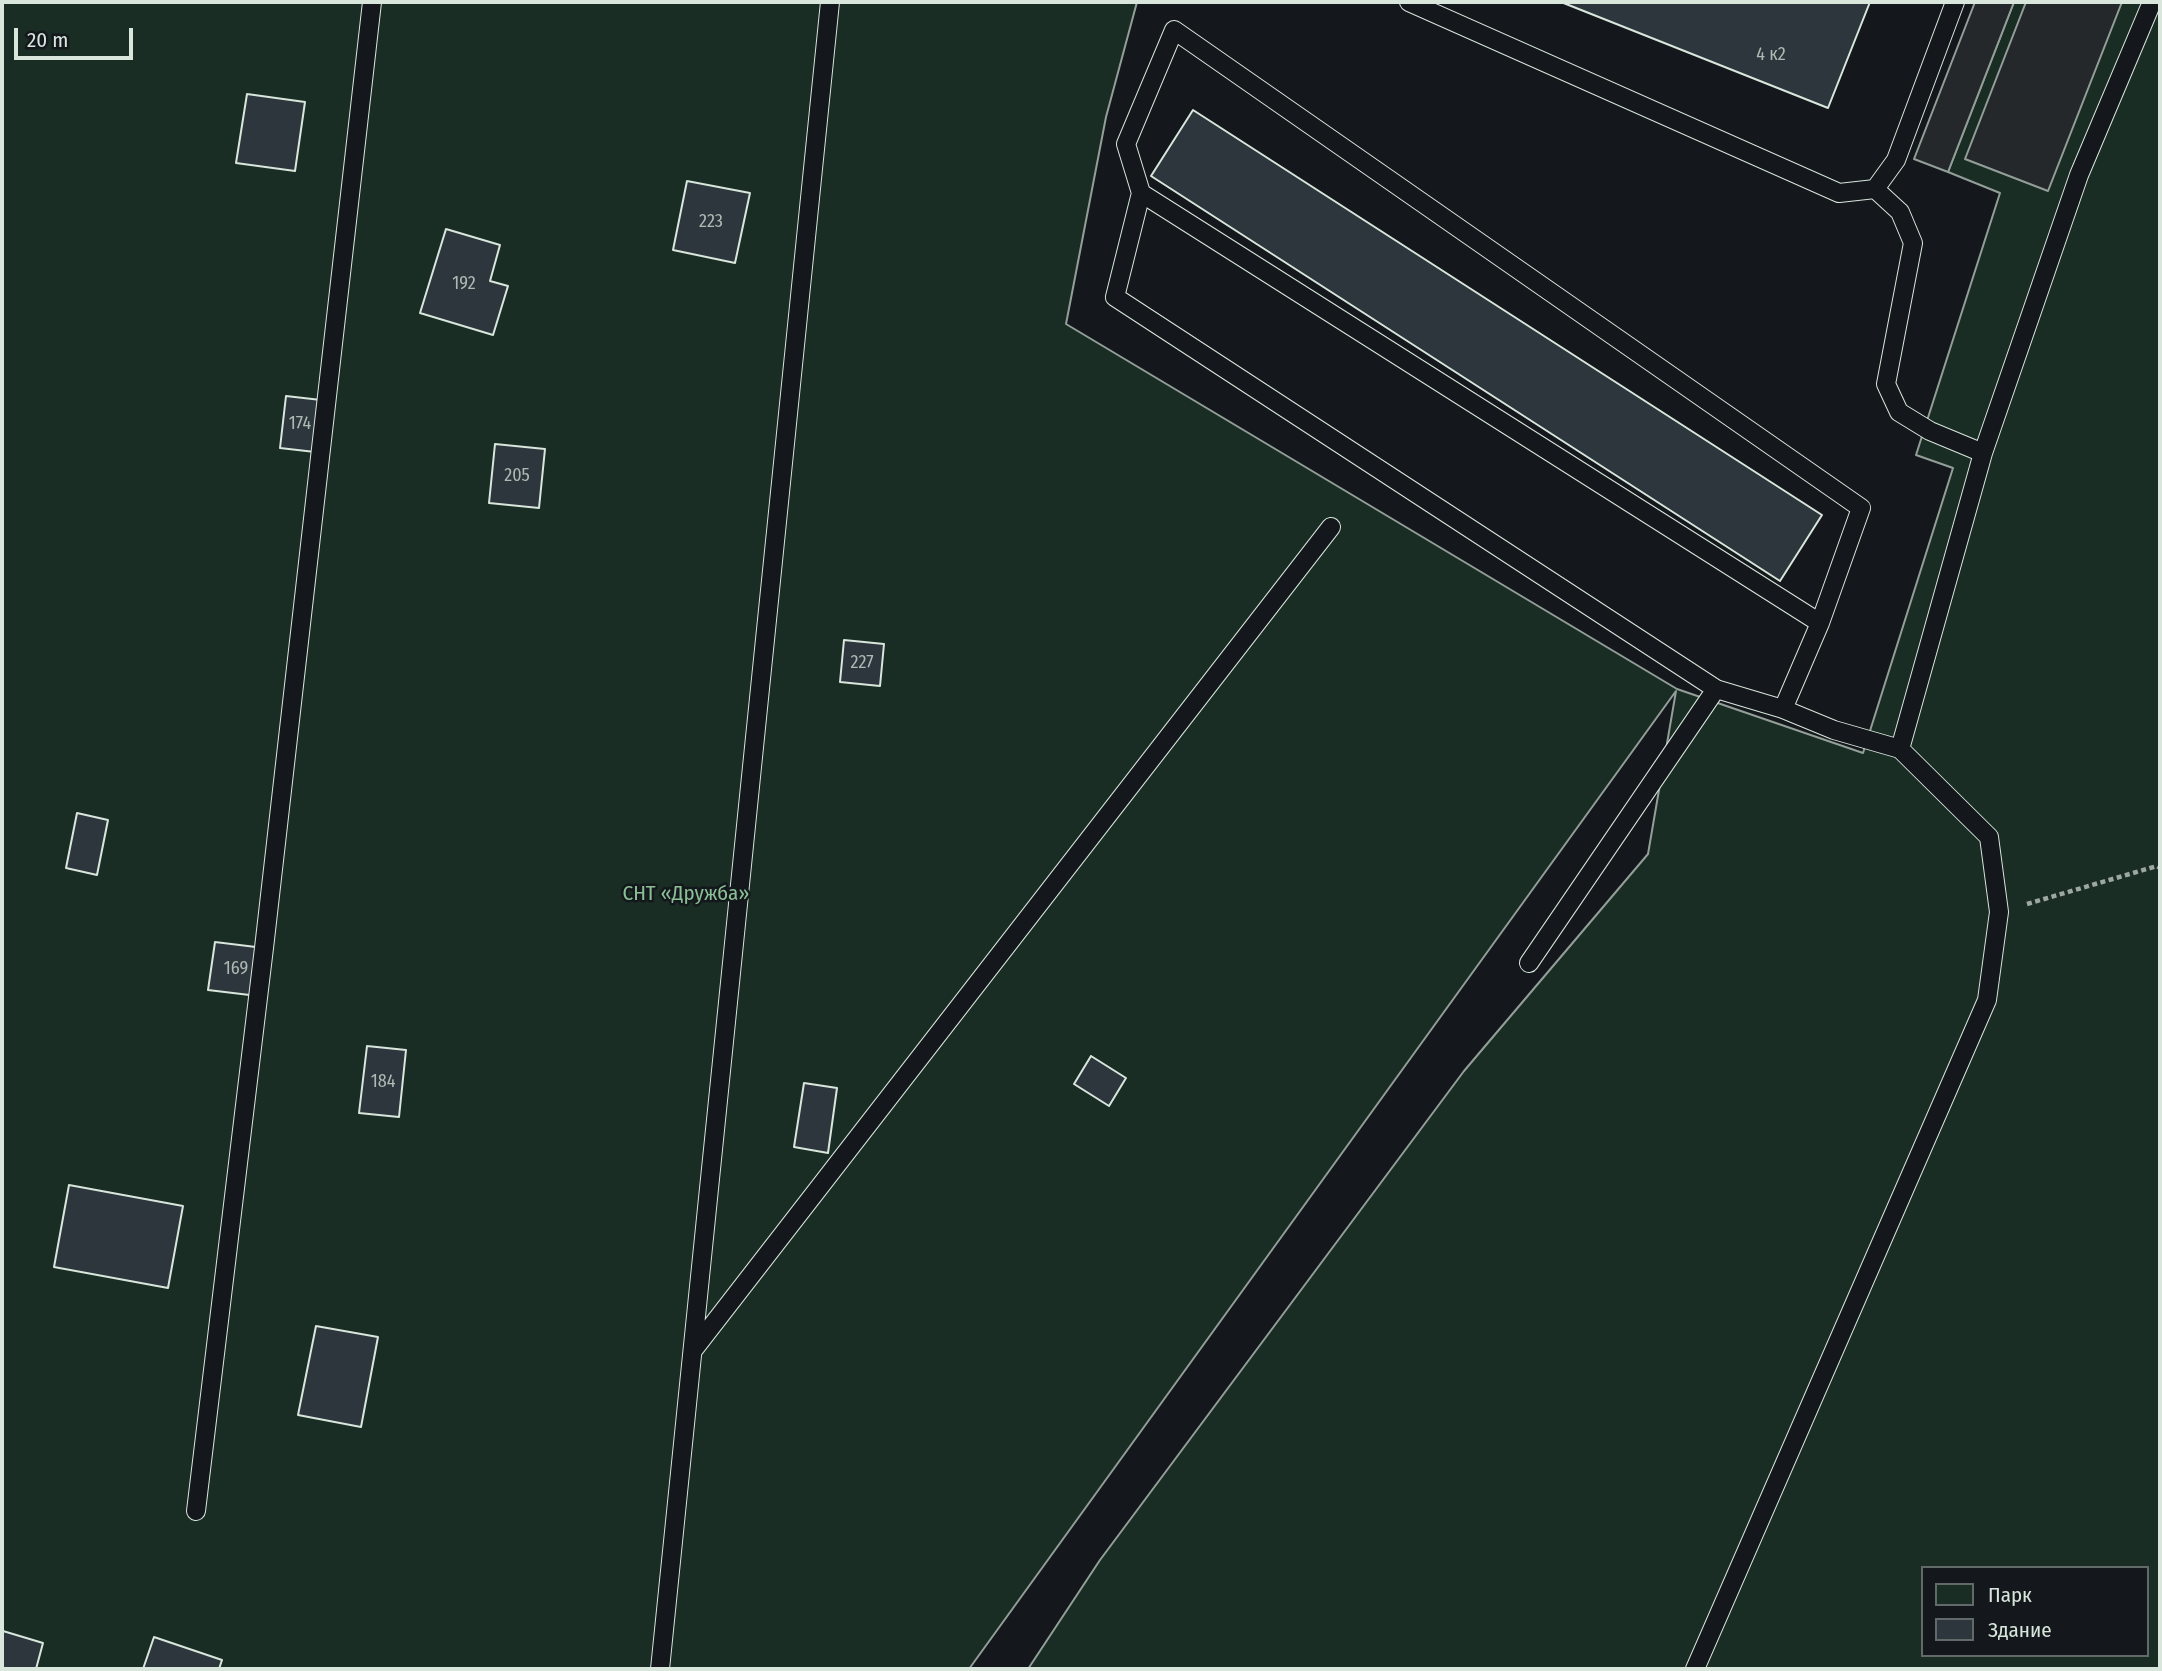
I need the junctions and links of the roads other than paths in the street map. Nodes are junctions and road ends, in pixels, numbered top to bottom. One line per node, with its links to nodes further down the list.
1 (372, 2): 16 (lane)
2 (830, 2): 15 (lane)
3 (1409, 2): 6 (lane)
4 (1955, 2): 6 (lane)
5 (2152, 2): 8 (lane)
6 (1875, 189): 8 (lane)
7 (1141, 193): 10 (lane); 10 (lane); 11 (lane)
8 (1983, 453): 13 (lane)
9 (1331, 527): 15 (lane)
10 (1820, 623): 12 (lane)
11 (1716, 689): 12 (lane); 14 (lane)
12 (1783, 709): 13 (lane)
13 (1900, 749): 18 (lane)
14 (1529, 963)
15 (694, 1349): 17 (lane)
16 (195, 1511)
17 (660, 1669)
18 (1695, 1669)

